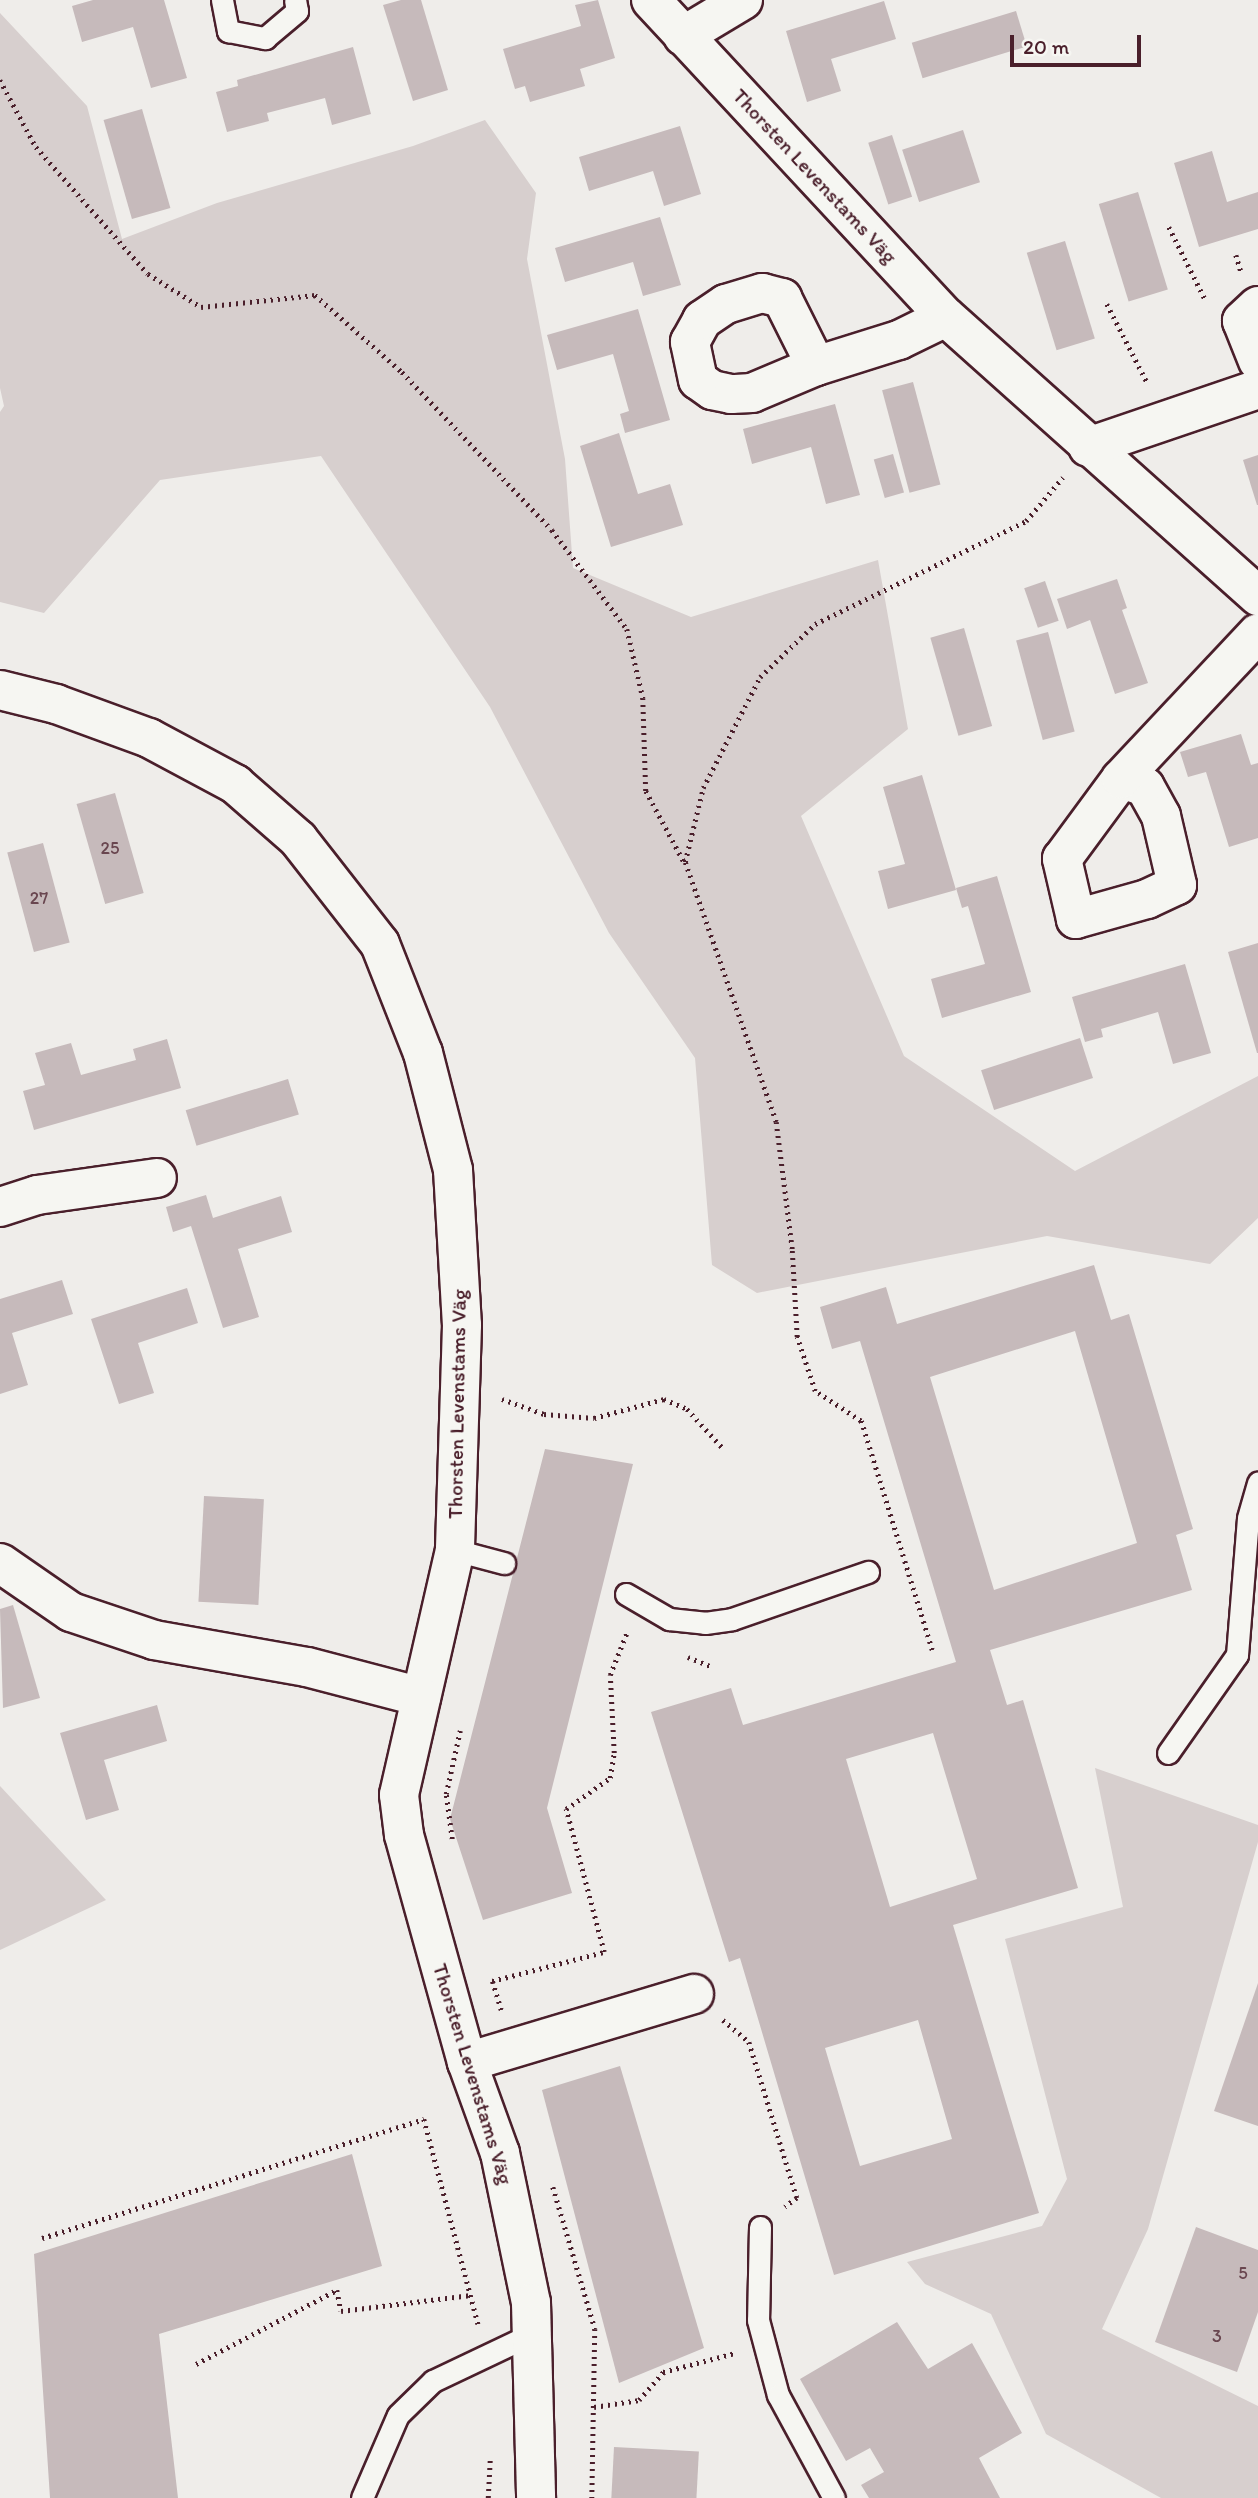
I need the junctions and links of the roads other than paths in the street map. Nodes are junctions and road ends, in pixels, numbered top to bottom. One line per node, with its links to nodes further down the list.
1 (222, 0): 2 (lane)
2 (295, 0)
3 (651, 0): 5 (street, Thorsten Levenstams Väg)
4 (743, 0): 5 (street)
5 (683, 36): 7 (street, Thorsten Levenstams Väg)
6 (1250, 314): 8 (street)
7 (946, 317): 9 (street); 11 (street, Thorsten Levenstams Väg)
8 (1258, 360)
9 (816, 366)
10 (1258, 389): 11 (street)
11 (1088, 447): 12 (street, Thorsten Levenstams Väg)
12 (1258, 596)
13 (1258, 634): 15 (street)
14 (0, 690): 19 (street, Thorsten Levenstams Väg)
15 (1121, 779)
16 (157, 1178): 17 (street)
17 (0, 1207)
18 (1258, 1482): 25 (lane)
19 (455, 1549): 21 (lane, Thorsten Levenstams Väg); 24 (street, Thorsten Levenstams Väg)
20 (0, 1563): 24 (street)
21 (504, 1563)
22 (868, 1572): 23 (lane)
23 (626, 1594)
24 (421, 1697): 27 (street, Thorsten Levenstams Väg)
25 (1168, 1753)
26 (694, 1994): 27 (street)
27 (467, 2062): 29 (street, Thorsten Levenstams Väg)
28 (761, 2227): 32 (lane)
29 (532, 2334): 30 (lane); 31 (street, Thorsten Levenstams Väg)
30 (362, 2498)
31 (536, 2498)
32 (834, 2498)

